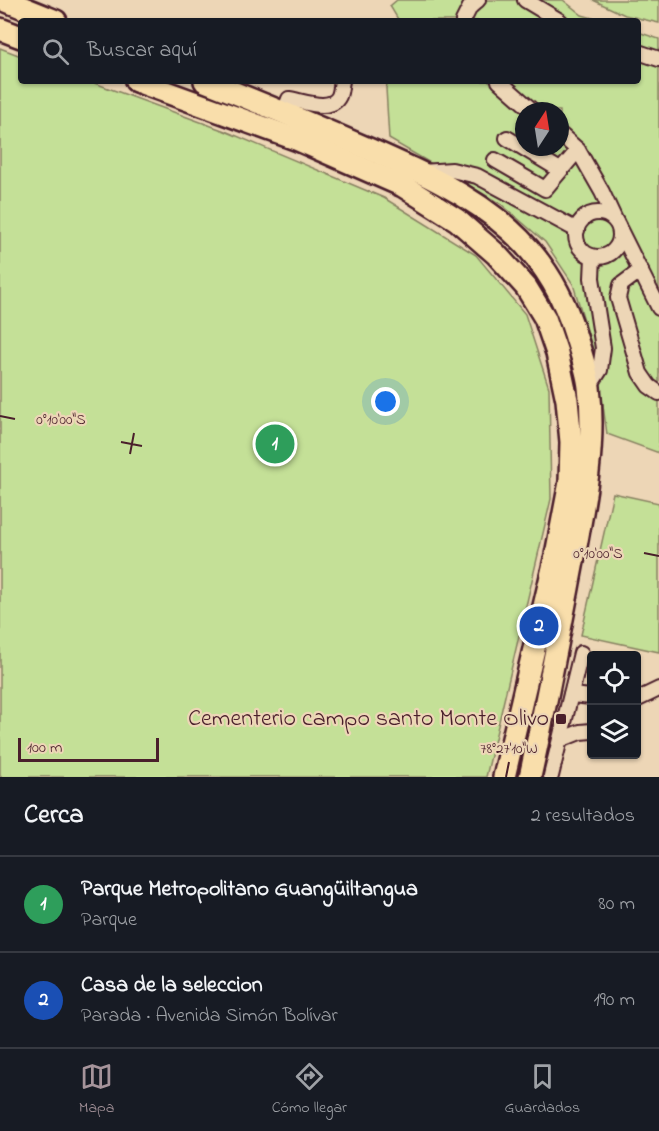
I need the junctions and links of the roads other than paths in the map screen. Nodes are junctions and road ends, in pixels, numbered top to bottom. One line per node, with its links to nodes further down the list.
1 (4, 0): 4 (highway)
2 (478, 0): 5 (street)
3 (525, 0): 6 (street)
4 (49, 18)
5 (464, 18)
6 (555, 18)
7 (0, 29): 8 (highway)
8 (18, 36)
9 (641, 53): 10 (street)
10 (659, 58)
11 (144, 84): 42 (highway)
12 (222, 84): 15 (highway)
13 (341, 84): 17 (street)
14 (502, 84): 16 (street)
15 (240, 87): 17 (highway)
16 (523, 102)
17 (284, 112): 23 (highway)
18 (507, 138): 22 (street)
19 (569, 142): 20 (street)
20 (578, 150): 22 (street); 24 (street)
21 (495, 160): 22 (street)
22 (560, 170)
23 (421, 172): 27 (street); 32 (highway)
24 (602, 192): 25 (street); 26 (street)
25 (597, 214): 26 (street); 27 (street)
26 (617, 225): 28 (street); 30 (street)
27 (577, 230): 29 (street)
28 (611, 253): 29 (street); 30 (street)
29 (593, 256): 32 (street)
30 (638, 264): 31 (street); 33 (street)
31 (659, 308)
32 (589, 387): 41 (highway)
33 (659, 393)
34 (581, 653): 36 (street)
35 (659, 689): 38 (street)
36 (571, 695): 37 (street); 40 (street)
37 (587, 697)
38 (641, 698)
39 (587, 731): 40 (street)
40 (560, 740): 41 (street)
41 (542, 776)
42 (504, 777)

